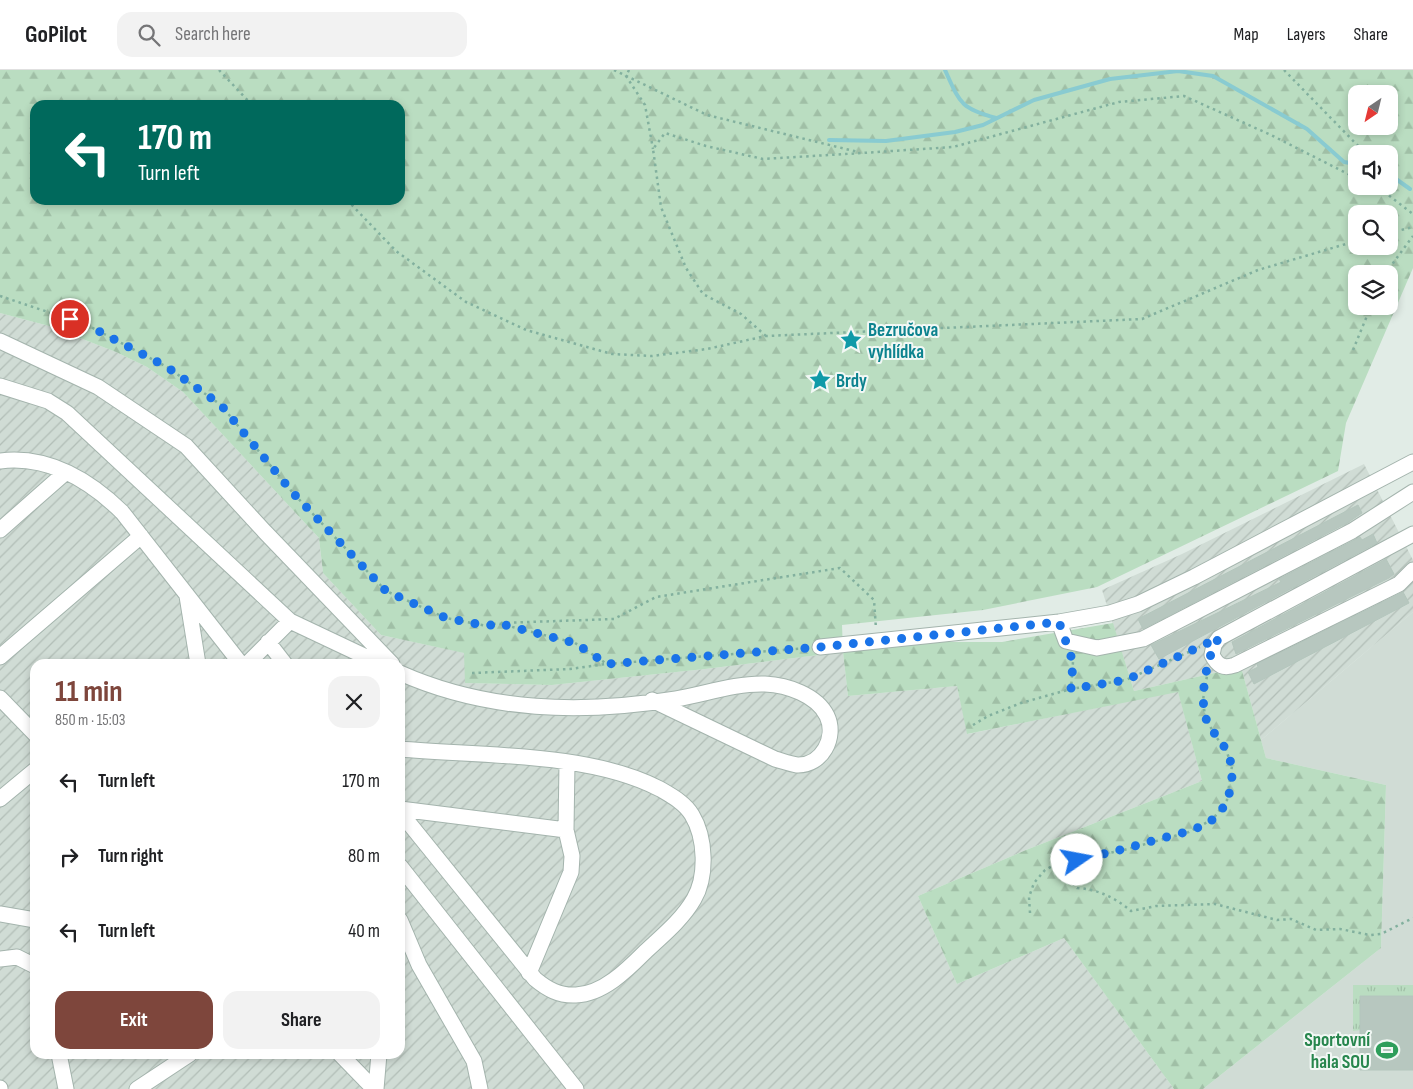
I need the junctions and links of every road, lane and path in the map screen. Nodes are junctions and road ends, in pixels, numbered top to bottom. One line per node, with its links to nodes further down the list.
1 (219, 70): 6 (path)
2 (614, 70): 5 (path)
3 (630, 70): 5 (path)
4 (1284, 70): 7 (path)
5 (626, 76): 8 (path); 9 (path)
6 (247, 100)
7 (1357, 145)
8 (652, 149): 9 (path); 21 (path)
9 (862, 154): 10 (path)
10 (1348, 174)
11 (1388, 195): 13 (path)
12 (352, 205): 21 (path)
13 (1413, 213)
14 (1413, 227): 15 (path)
15 (1398, 231)
16 (1413, 236): 18 (path)
17 (1348, 243): 21 (path)
18 (1392, 265)
19 (0, 296): 36 (path)
20 (1367, 315): 23 (path)
21 (766, 336)
22 (0, 341): 49 (lane)
23 (1353, 350)
24 (0, 386): 34 (lane)
25 (0, 461): 27 (lane)
26 (1413, 462): 35 (lane)
27 (66, 472): 29 (lane); 31 (lane)
28 (1413, 492): 39 (lane)
29 (0, 530)
30 (1413, 534): 37 (lane)
31 (141, 536): 33 (lane); 43 (lane)
32 (1413, 570): 42 (lane)
33 (187, 595): 44 (lane); 45 (lane)
34 (290, 621): 40 (lane); 48 (lane)
35 (1059, 622): 38 (lane); 39 (lane)
36 (497, 623): 38 (path); 50 (path)
37 (1219, 638): 42 (lane); 53 (path)
38 (876, 641): 41 (lane)
39 (1066, 641): 53 (path)
40 (268, 642): 46 (lane); 47 (lane)
41 (820, 647): 50 (path)
42 (1212, 654): 65 (path)
43 (0, 657)
44 (197, 659)
45 (237, 659)
46 (252, 659)
47 (281, 659)
48 (370, 659)
49 (388, 659)
50 (607, 664): 52 (path)
51 (405, 673): 55 (lane)
52 (472, 673)
53 (1071, 689): 56 (path)
54 (0, 698): 57 (lane)
55 (652, 700): 55 (lane)
56 (973, 725)
57 (30, 729)
58 (405, 749): 59 (lane)
59 (567, 763): 64 (lane); 74 (lane)
60 (30, 774): 61 (lane)
61 (0, 799)
62 (405, 811): 64 (lane)
63 (405, 816): 74 (lane)
64 (566, 830): 74 (lane)
65 (1054, 865): 67 (path); 69 (path)
66 (405, 872): 83 (lane)
67 (1030, 913)
68 (0, 914): 70 (lane)
69 (1413, 918)
70 (30, 919)
71 (405, 932): 82 (lane)
72 (0, 960): 73 (lane)
73 (30, 964)
74 (530, 972)
75 (60, 1059): 79 (lane)
76 (182, 1059): 80 (lane)
77 (345, 1059): 81 (lane)
78 (378, 1059): 81 (lane)
79 (66, 1089)
80 (137, 1089)
81 (375, 1089)
82 (480, 1089)
83 (576, 1089)

